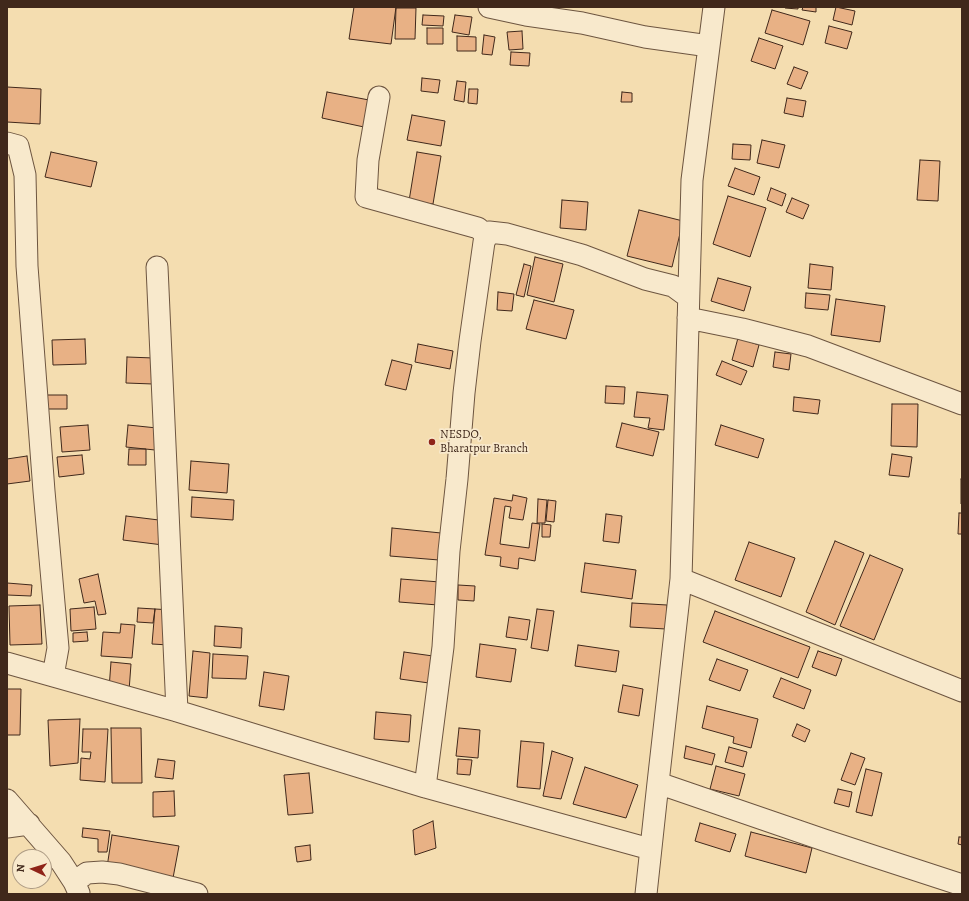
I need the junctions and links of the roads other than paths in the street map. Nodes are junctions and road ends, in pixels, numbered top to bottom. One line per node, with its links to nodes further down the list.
1 (489, 7): 3 (street)
2 (714, 7): 3 (street)
3 (709, 46): 8 (street)
4 (379, 97): 6 (street)
5 (7, 143): 13 (street)
6 (487, 236): 8 (street); 17 (street)
7 (157, 267): 15 (street)
8 (688, 297): 9 (street)
9 (688, 318): 10 (street); 11 (street)
10 (962, 404)
11 (681, 579): 14 (street); 16 (street)
12 (7, 663): 13 (street)
13 (53, 676): 15 (street)
14 (962, 691)
15 (177, 711): 17 (street)
16 (658, 783): 21 (street); 22 (street)
17 (425, 787): 21 (street)
18 (7, 800): 19 (street)
19 (29, 824): 20 (street); 23 (street)
20 (7, 827)
21 (650, 849): 25 (street)
22 (962, 885)
23 (77, 888): 24 (street)
24 (197, 894)
25 (646, 894)

